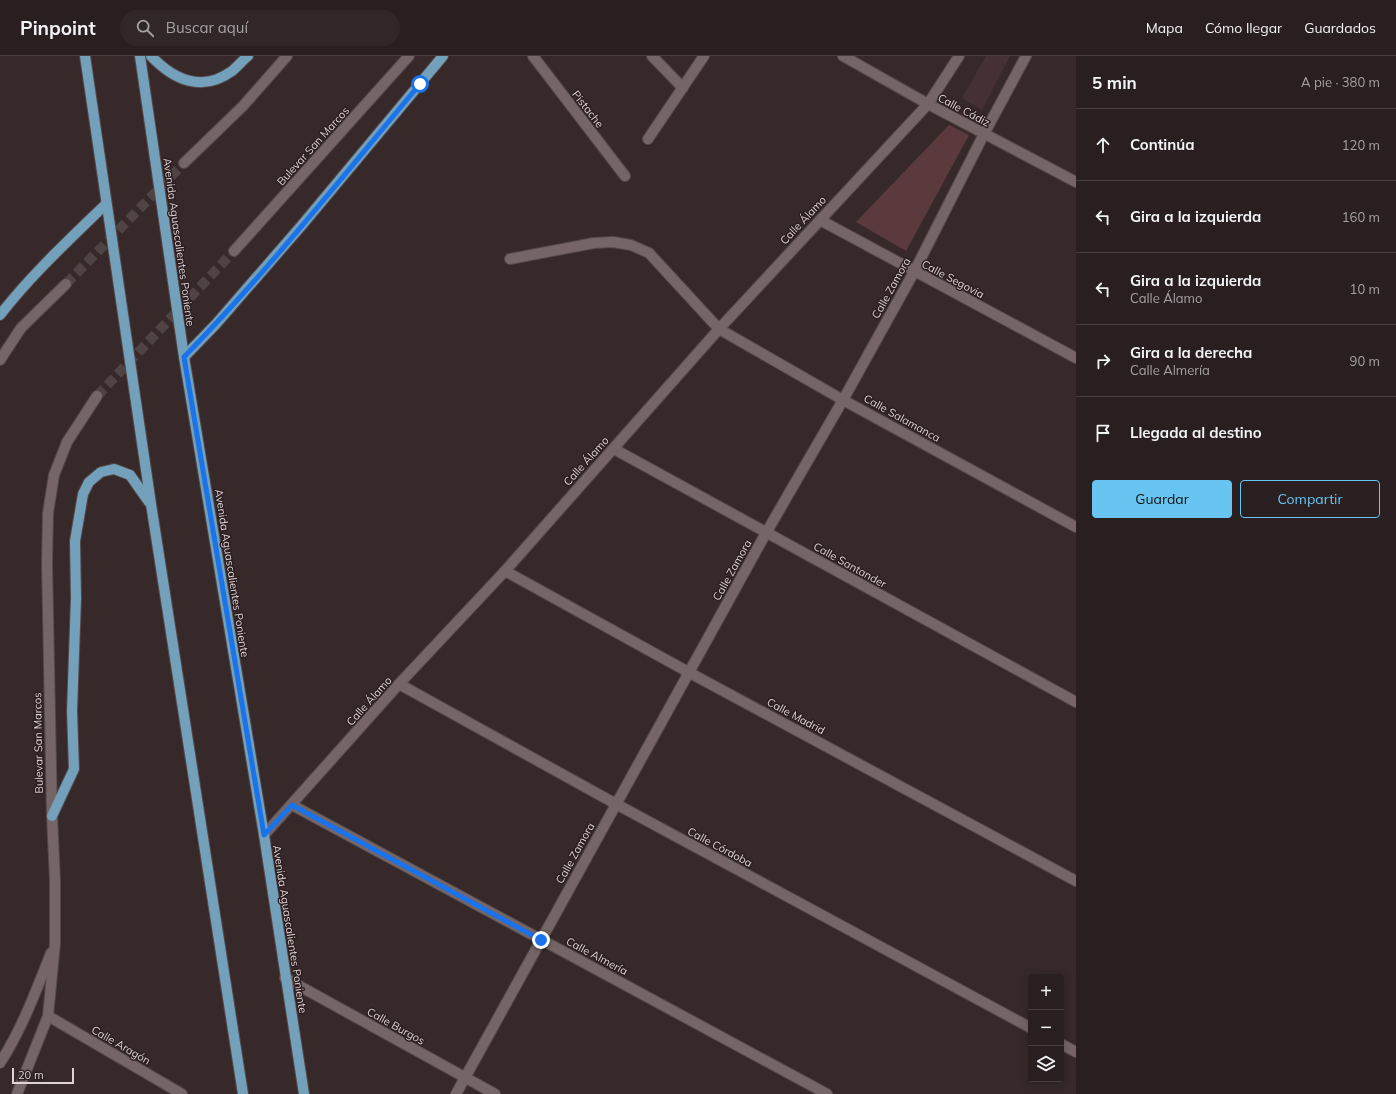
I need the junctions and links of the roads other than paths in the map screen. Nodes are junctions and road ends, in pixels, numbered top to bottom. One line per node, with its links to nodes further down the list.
1 (85, 56): 21 (main road)
2 (140, 56): 29 (main road, Avenida Aguascalientes Poniente)
3 (151, 56): 4 (main road)
4 (248, 56)
5 (287, 56): 18 (street)
6 (409, 56): 23 (street, Bulevar San Marcos)
7 (443, 56): 29 (main road)
8 (533, 56): 19 (street, Pistache)
9 (652, 56): 14 (street)
10 (704, 56): 14 (street)
11 (843, 56): 15 (street, Calle Cádiz)
12 (959, 56): 15 (street, Calle Álamo)
13 (1026, 56): 16 (street, Calle Zamora)
14 (683, 88): 17 (street)
15 (928, 104): 16 (street, Calle Cádiz); 22 (street, Calle Álamo)
16 (984, 134): 20 (street, Calle Cádiz); 25 (street, Calle Zamora)
17 (648, 139)
18 (184, 162)
19 (625, 176)
20 (1076, 182)
21 (106, 204): 27 (main road); 35 (main road)
22 (820, 220): 25 (street, Calle Segovia); 28 (street, Calle Álamo)
23 (234, 251)
24 (510, 259): 28 (street, Calle Salamanca)
25 (914, 272): 30 (street, Calle Segovia); 33 (street, Calle Zamora)
26 (66, 284): 31 (street)
27 (0, 315)
28 (719, 329): 33 (street, Calle Salamanca); 34 (street, Calle Álamo)
29 (184, 357): 45 (main road, Avenida Aguascalientes Poniente)
30 (1076, 358)
31 (0, 360)
32 (97, 396): 44 (street, Bulevar San Marcos)
33 (843, 400): 36 (street, Calle Salamanca); 37 (street, Calle Zamora)
34 (614, 449): 37 (street, Calle Santander); 38 (street, Calle Álamo)
35 (151, 504): 44 (main road); 58 (main road)
36 (1076, 527)
37 (766, 533): 39 (street, Calle Zamora); 41 (street, Calle Santander)
38 (505, 571): 39 (street, Calle Madrid); 40 (street, Calle Álamo)
39 (690, 672): 42 (street, Calle Zamora); 46 (street, Calle Madrid)
40 (399, 684): 42 (street, Calle Córdoba); 43 (street, Calle Álamo)
41 (1076, 702)
42 (616, 804): 47 (street, Calle Zamora); 51 (street, Calle Córdoba)
43 (292, 805): 45 (street, Calle Álamo); 47 (street, Calle Almería)
44 (52, 816): 48 (street, Bulevar San Marcos)
45 (264, 835): 49 (main road, Avenida Aguascalientes Poniente)
46 (1076, 881)
47 (541, 940): 55 (street, Calle Zamora); 62 (street, Calle Almería)
48 (55, 943): 50 (street, Bulevar San Marcos); 54 (street)
49 (285, 978): 55 (street, Calle Burgos); 59 (main road, Avenida Aguascalientes Poniente)
50 (48, 1016): 56 (street, Bulevar San Marcos); 57 (street, Calle Aragón)
51 (1028, 1026)
52 (1064, 1046): 53 (street)
53 (1076, 1052)
54 (0, 1064)
55 (464, 1078): 60 (street, Calle Zamora); 61 (street, Calle Burgos)
56 (17, 1094)
57 (182, 1094)
58 (243, 1094)
59 (304, 1094)
60 (456, 1094)
61 (495, 1094)
62 (827, 1094)

